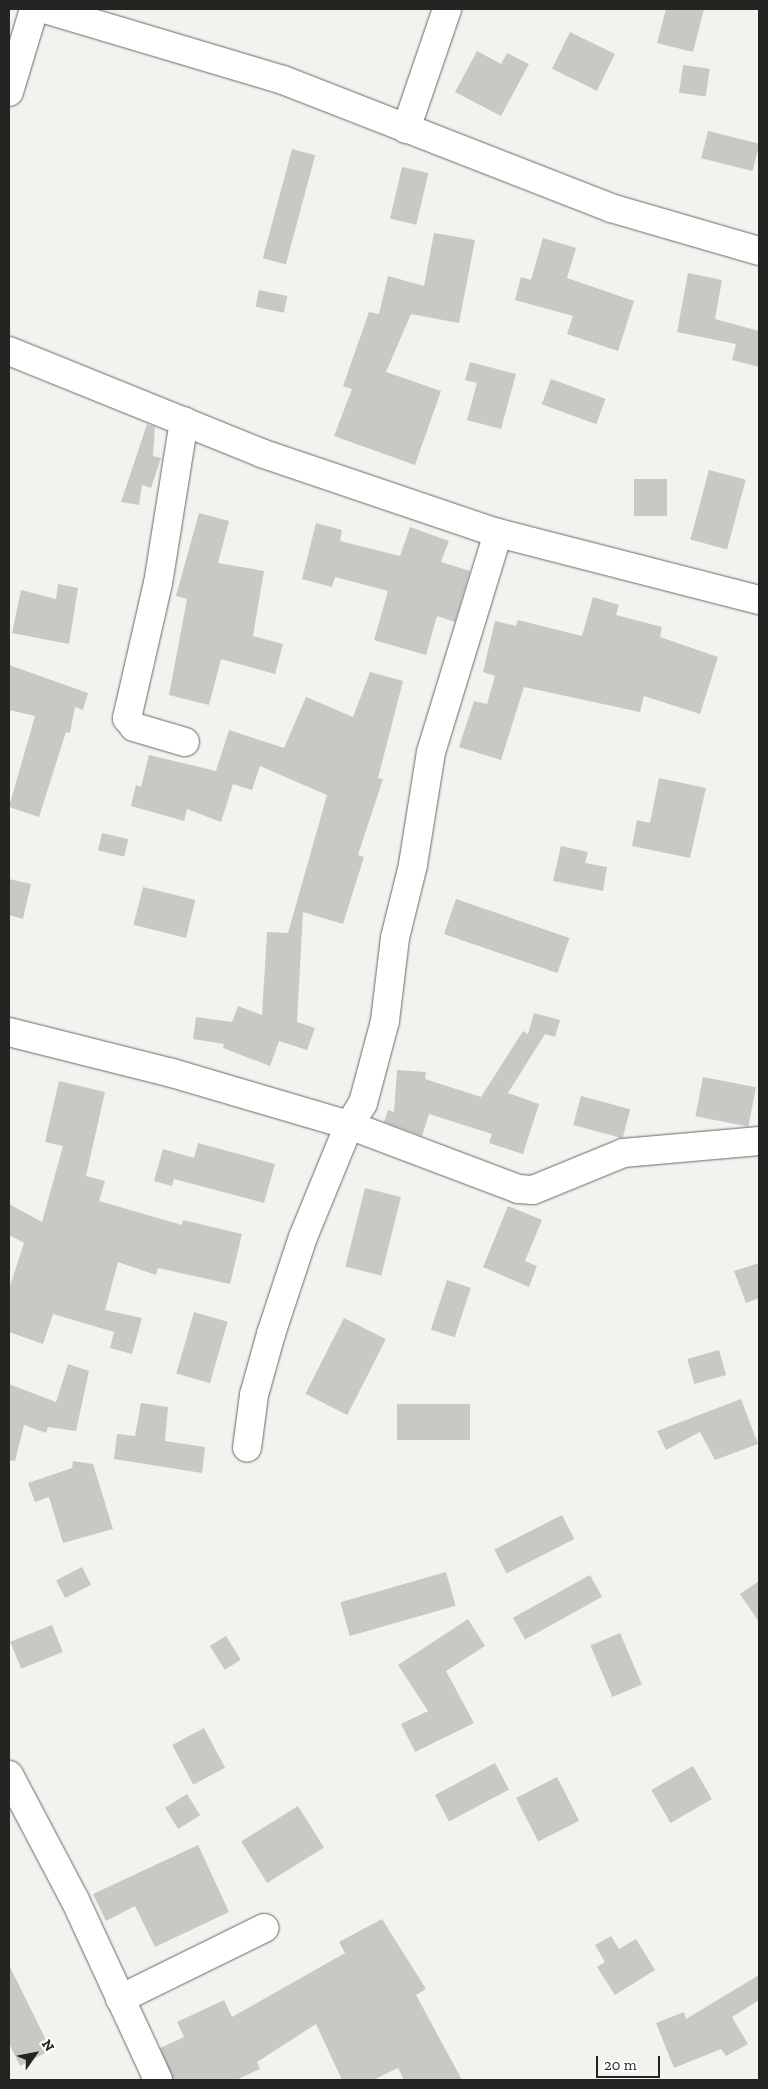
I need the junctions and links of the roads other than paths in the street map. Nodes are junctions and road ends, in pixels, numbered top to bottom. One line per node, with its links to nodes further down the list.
1 (34, 9): 4 (street)
2 (45, 9): 5 (street)
3 (447, 9): 5 (street)
4 (9, 92)
5 (406, 129): 6 (street)
6 (759, 252)
7 (9, 352): 8 (street)
8 (184, 421): 9 (street); 11 (street)
9 (498, 533): 10 (street); 13 (street)
10 (759, 600)
11 (185, 742)
12 (9, 1032): 13 (street)
13 (349, 1125): 14 (street); 15 (street)
14 (759, 1141)
15 (247, 1448)
16 (9, 1775): 18 (street)
17 (264, 1928): 18 (street)
18 (120, 1998): 19 (street)
19 (158, 2080)

